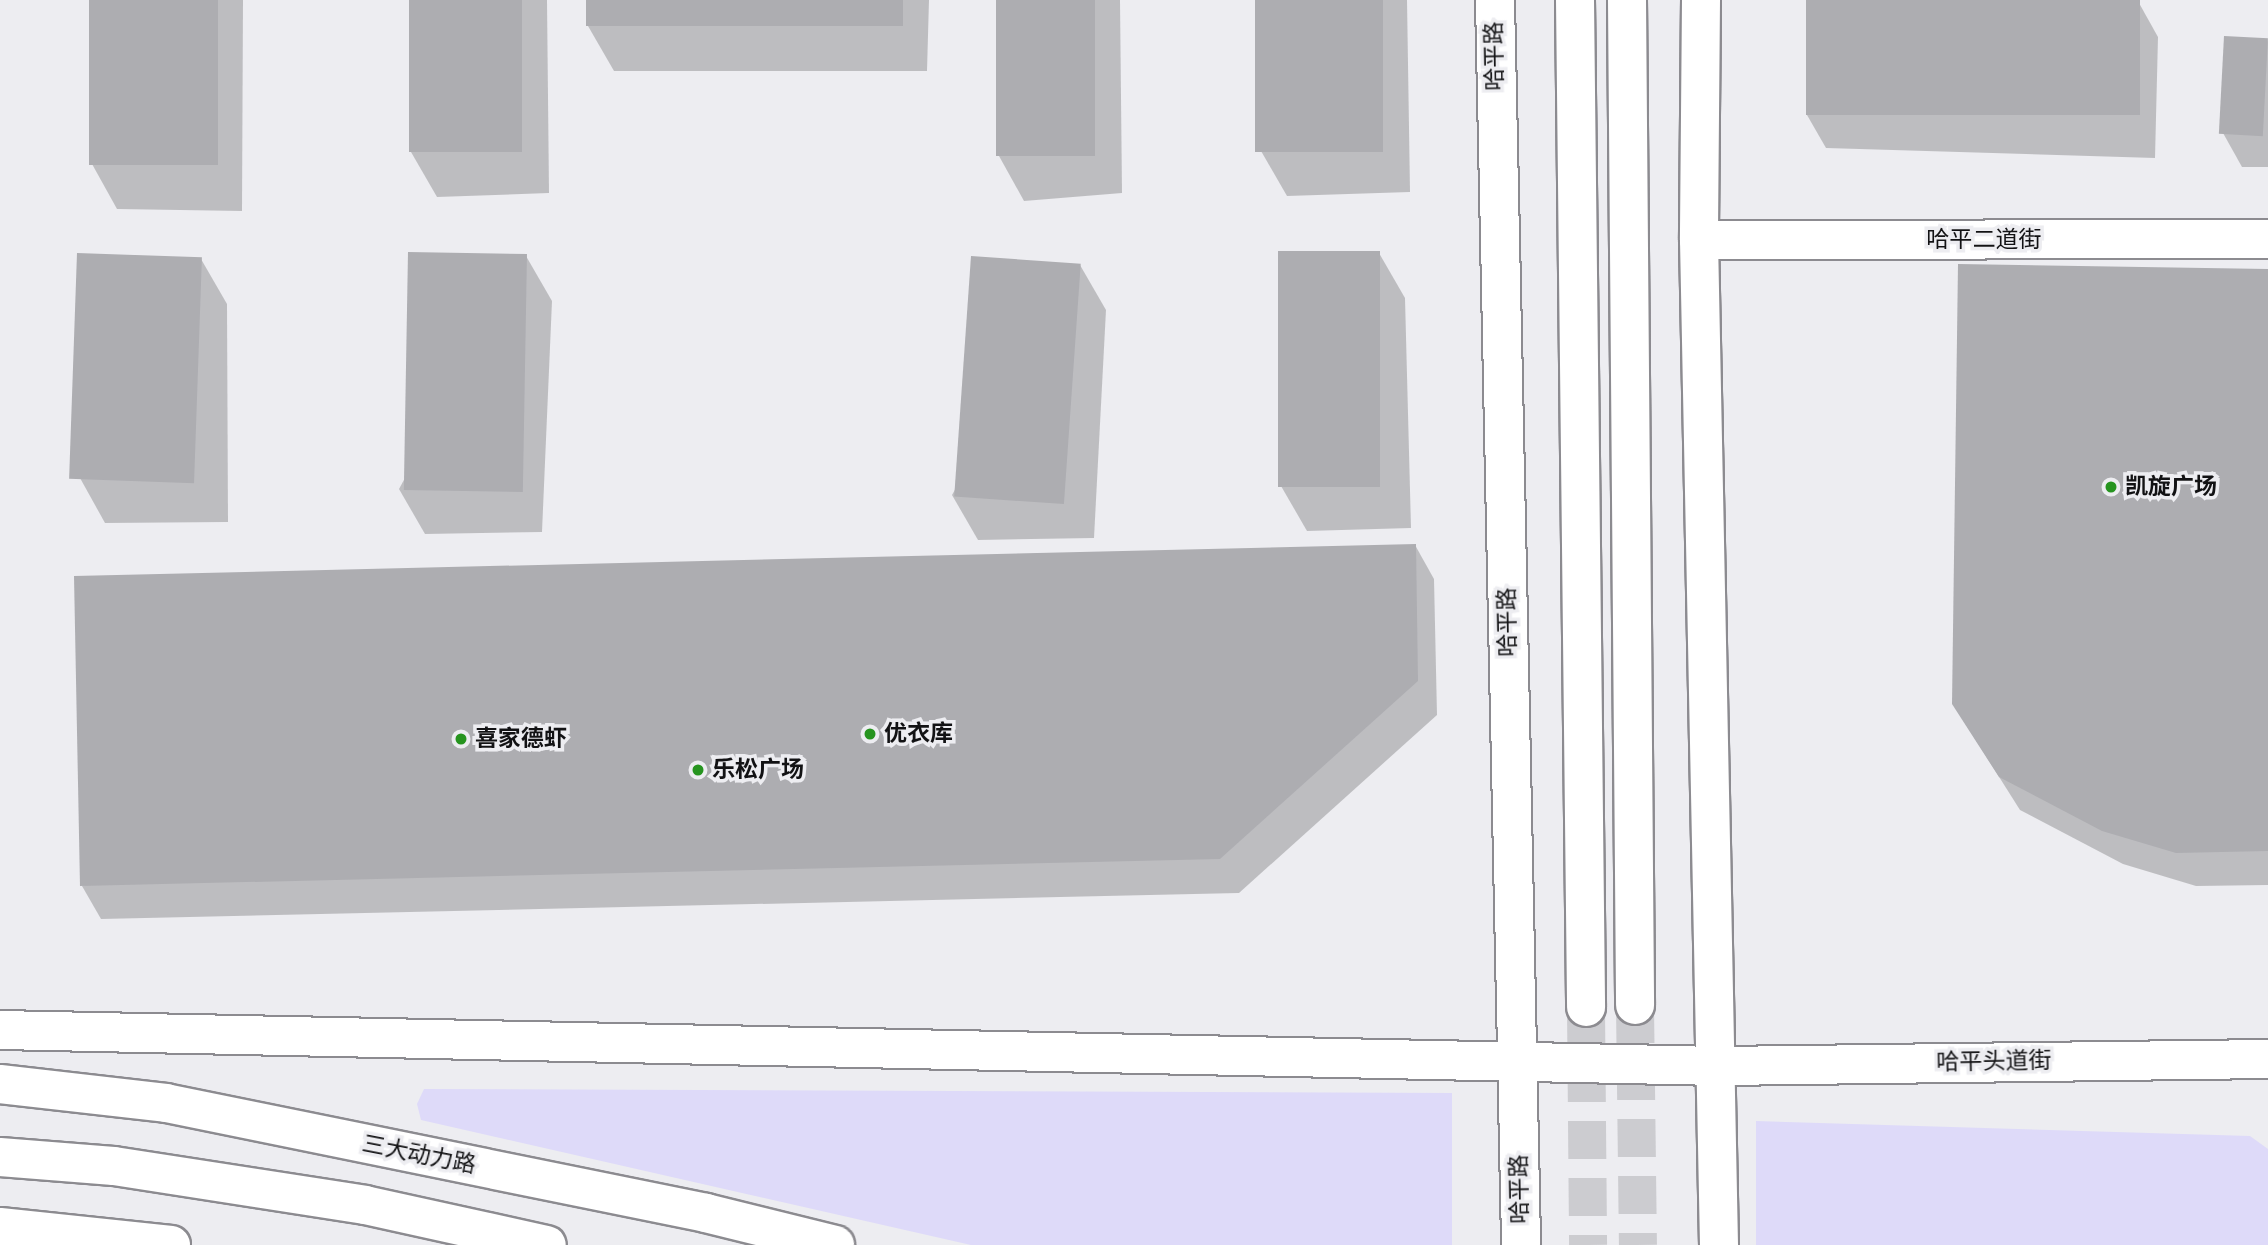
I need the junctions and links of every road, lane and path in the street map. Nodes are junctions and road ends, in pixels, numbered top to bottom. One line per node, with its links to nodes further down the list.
1 (1495, 0): 6 (main road, 哈平路)
2 (1511, 0): 6 (main road)
3 (1575, 0): 10 (main road)
4 (1627, 0): 9 (main road)
5 (1701, 0): 7 (main road)
6 (1496, 96): 13 (main road, 哈平路)
7 (1699, 240): 8 (main road, 哈平二道街); 14 (main road)
8 (2268, 240)
9 (1635, 1005)
10 (1586, 1007)
11 (0, 1030): 13 (main road, 哈平头道街)
12 (2268, 1059): 14 (main road, 哈平头道街)
13 (1519, 1062): 14 (main road, 哈平头道街); 21 (main road, 哈平路)
14 (1720, 1066): 22 (main road)
15 (0, 1084): 20 (main road, 三大动力路)
16 (0, 1157): 19 (main road)
17 (0, 1227): 18 (main road)
18 (171, 1245)
19 (547, 1245)
20 (835, 1245)
21 (1521, 1245)
22 (1719, 1245)

